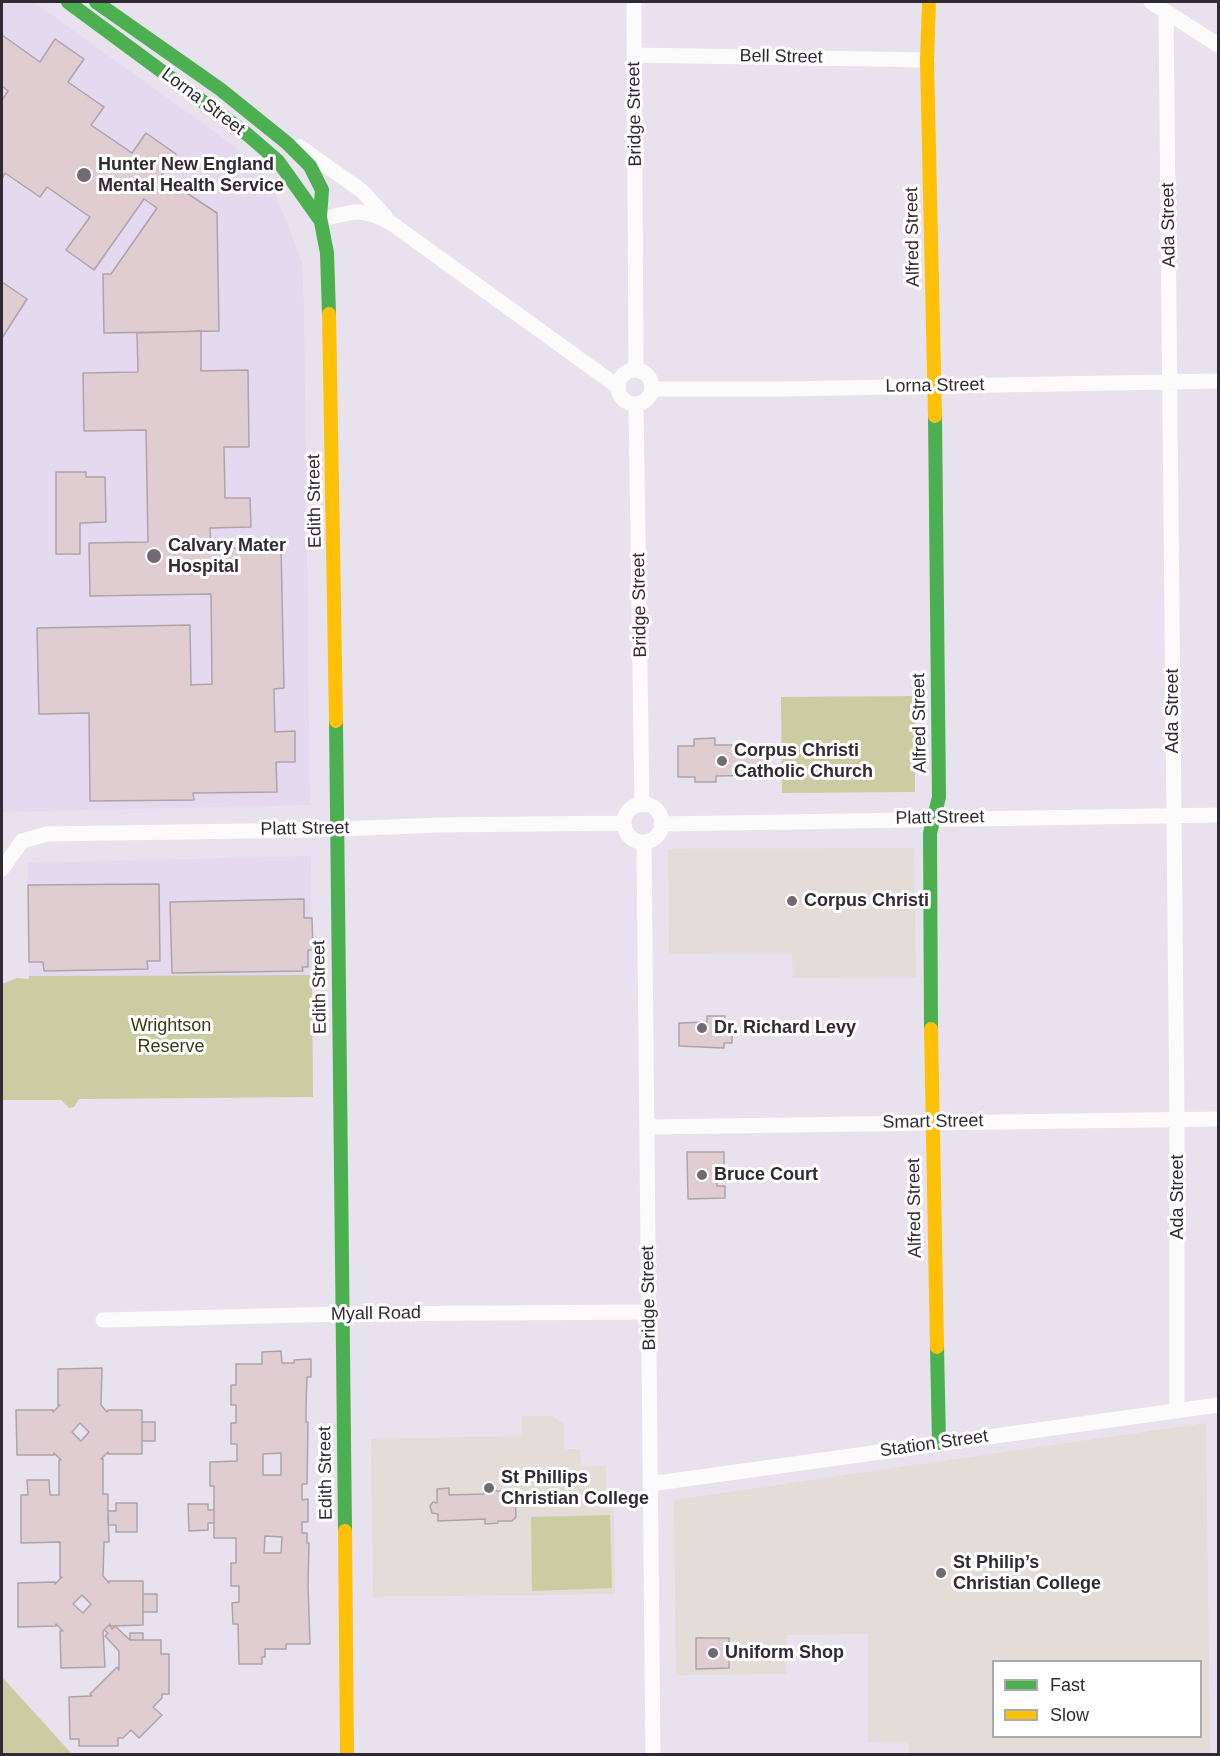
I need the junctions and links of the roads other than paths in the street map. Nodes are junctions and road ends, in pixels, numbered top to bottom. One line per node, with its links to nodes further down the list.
1 (68, 2): 11 (main road, Lorna Street)
2 (96, 2): 10 (main road, Lorna Street)
3 (634, 2): 8 (street, Bridge Street)
4 (929, 2): 9 (main road, Alfred Street)
5 (1151, 2): 6 (street)
6 (1166, 12): 7 (street); 14 (street, Ada Street)
7 (1218, 45)
8 (634, 55): 9 (street, Bell Street); 13 (street, Bridge Street)
9 (927, 60): 17 (main road, Alfred Street)
10 (258, 118): 11 (main road, Lorna Street); 12 (street, Lorna Street)
11 (320, 220): 12 (street, Lorna Street); 26 (main road, Edith Street)
12 (391, 223): 16 (street, Lorna Street)
13 (636, 370): 16 (street); 18 (street)
14 (1171, 381): 15 (street, Lorna Street); 17 (street, Lorna Street); 22 (street, Ada Street)
15 (1218, 381)
16 (617, 386): 19 (street)
17 (934, 386): 18 (street, Lorna Street); 23 (main road, Alfred Street)
18 (652, 388): 19 (street)
19 (636, 404): 20 (street, Bridge Street)
20 (642, 805): 24 (street); 25 (street)
21 (1218, 815): 22 (street, Platt Street)
22 (1173, 816): 23 (street, Platt Street); 30 (street, Ada Street)
23 (935, 818): 25 (street, Platt Street); 31 (main road, Alfred Street)
24 (624, 823): 26 (street, Platt Street); 27 (street)
25 (662, 824): 27 (street)
26 (337, 829): 28 (street, Platt Street); 34 (main road, Edith Street)
27 (644, 842): 32 (street, Bridge Street)
28 (2, 869)
29 (1218, 1119): 30 (street, Smart Street)
30 (1177, 1120): 31 (street, Smart Street); 37 (street, Ada Street)
31 (932, 1122): 32 (street, Smart Street); 38 (main road, Alfred Street)
32 (647, 1127): 33 (street, Bridge Street)
33 (649, 1311): 34 (street, Myall Road); 39 (street, Bridge Street)
34 (343, 1314): 35 (street, Myall Road); 40 (main road, Edith Street)
35 (103, 1320)
36 (1218, 1405): 37 (street, Station Street)
37 (1177, 1410): 38 (street, Station Street)
38 (939, 1443): 39 (street, Station Street)
39 (650, 1484): 41 (street, Bridge Street)
40 (347, 1755)
41 (653, 1755)

